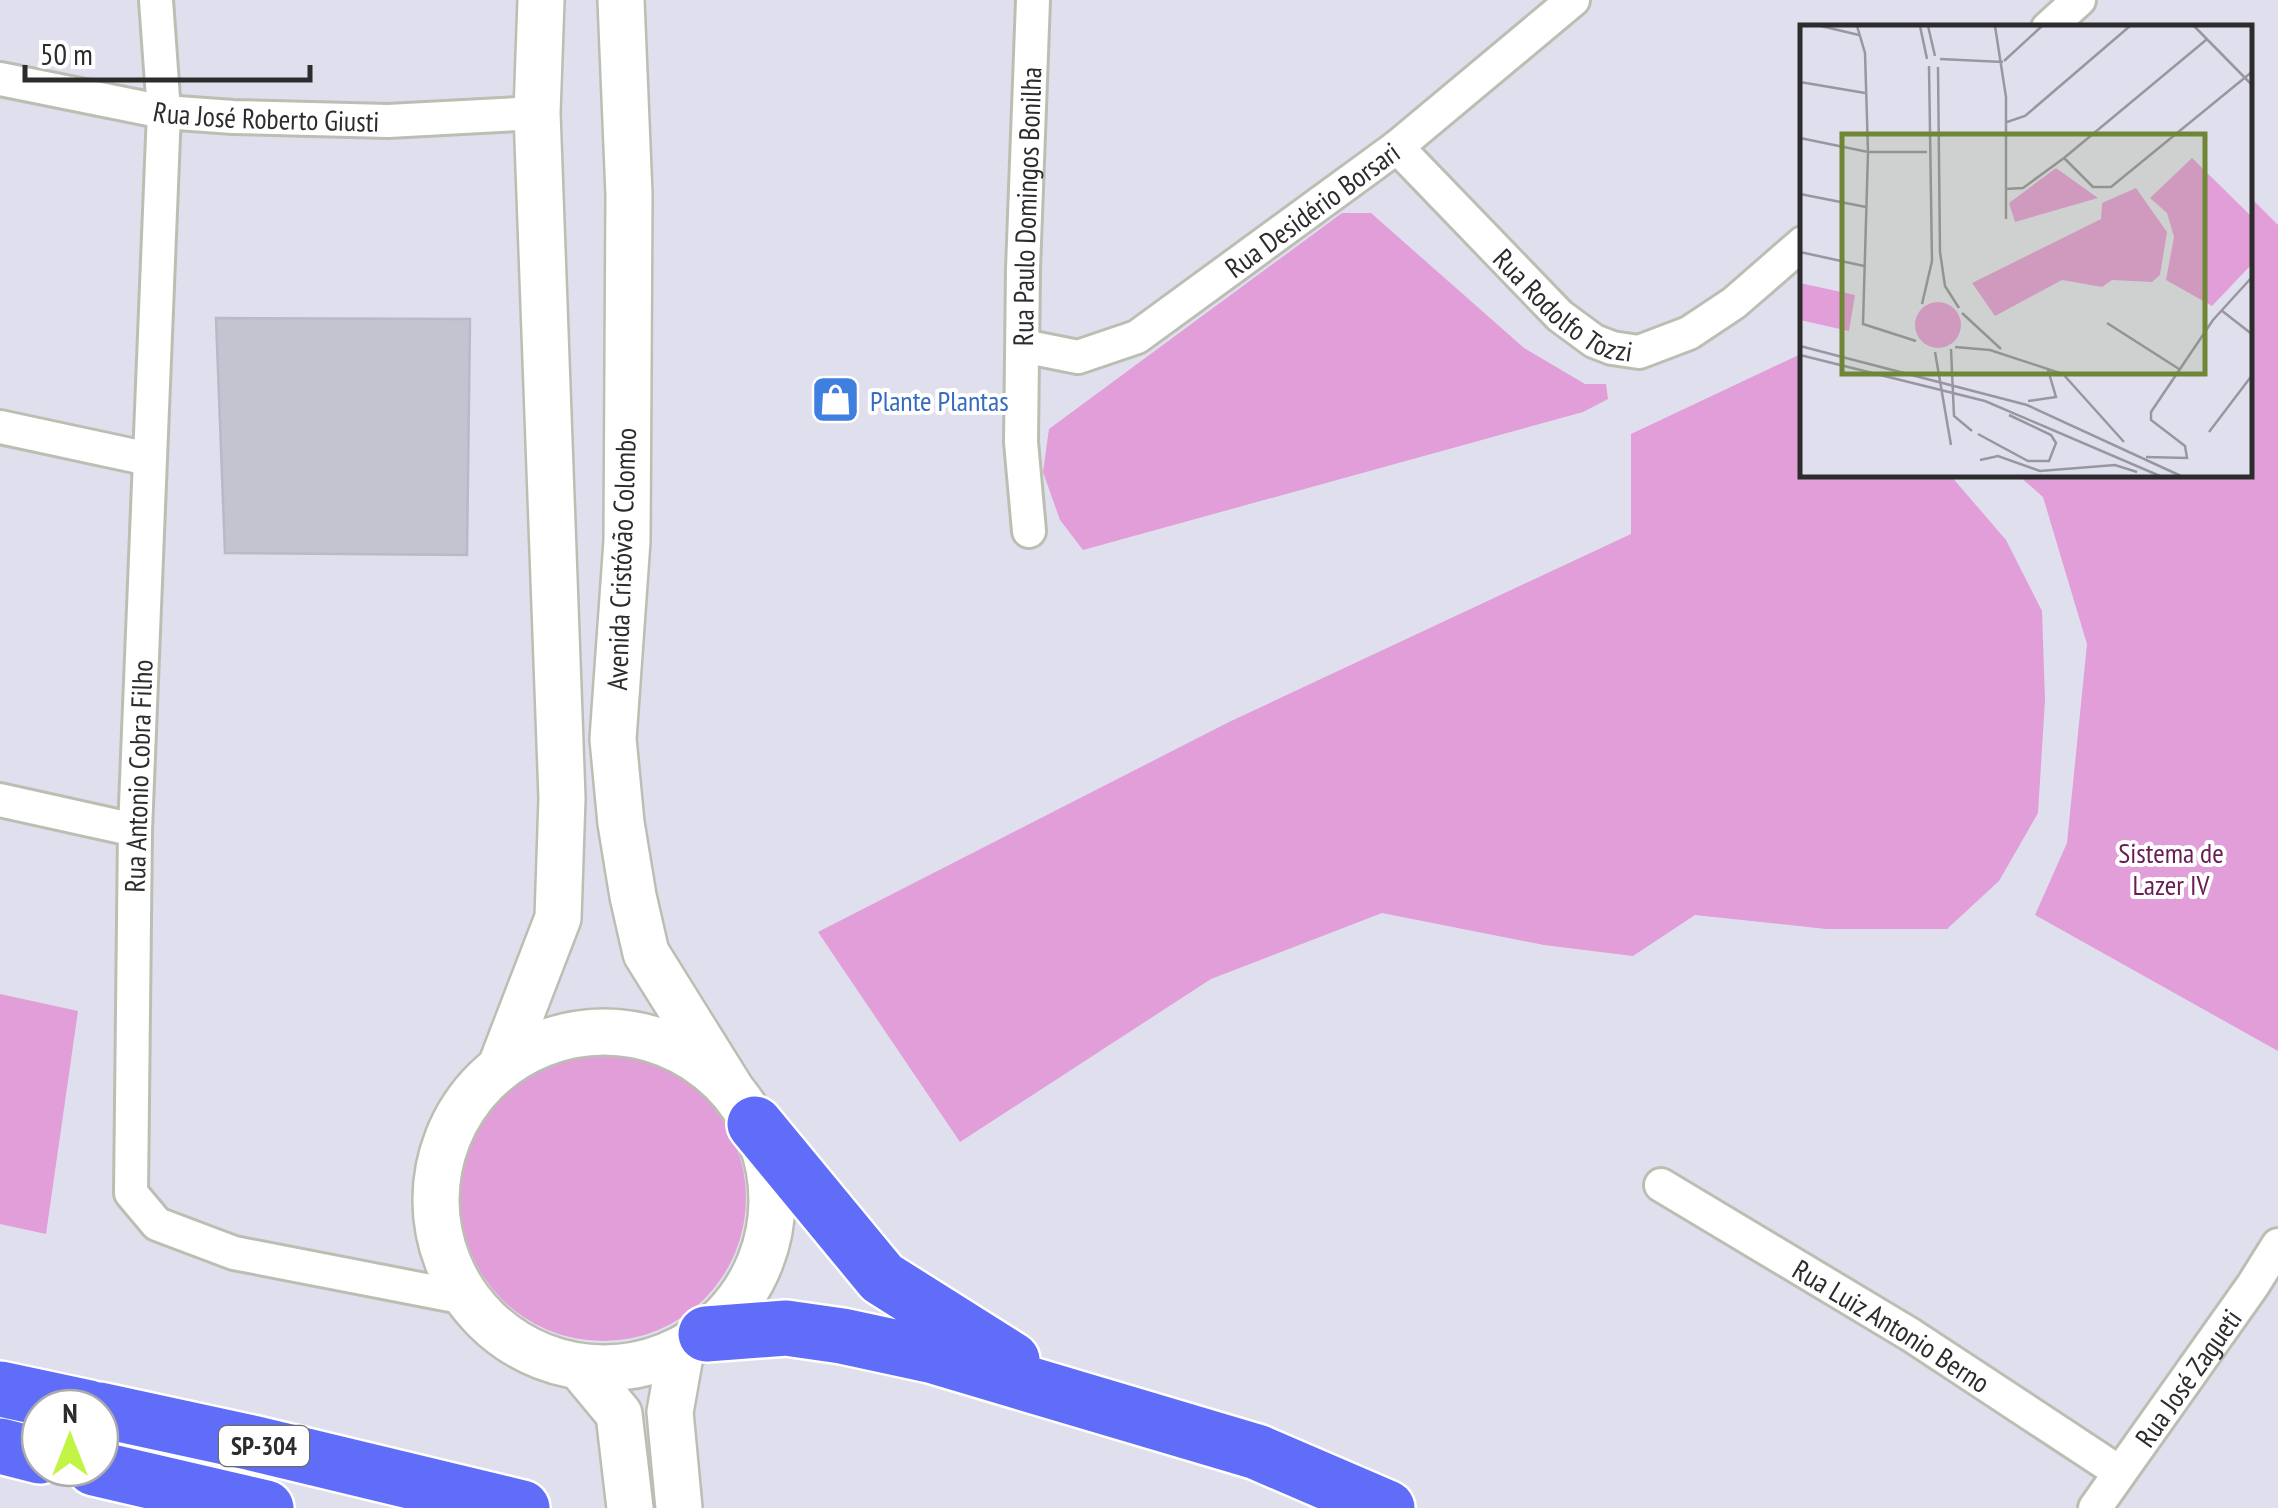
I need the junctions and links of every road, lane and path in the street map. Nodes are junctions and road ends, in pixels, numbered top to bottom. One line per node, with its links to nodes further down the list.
1 (156, 0): 9 (street, Rua Antonio Cobra Filho)
2 (541, 0): 10 (street)
3 (621, 0): 20 (street, Avenida Cristóvão Colombo)
4 (1033, 0): 13 (street, Rua Paulo Domingos Bonilha)
5 (1573, 0): 11 (street, Rua Desidério Borsari)
6 (2079, 0): 7 (street)
7 (2051, 25)
8 (0, 79): 9 (street, Rua José Roberto Giusti)
9 (164, 112): 10 (street, Rua José Roberto Giusti); 15 (street, Rua Antonio Cobra Filho)
10 (536, 113): 19 (street)
11 (1397, 147): 12 (street, Rua Rodolfo Tozzi); 13 (street, Rua Desidério Borsari)
12 (1800, 246)
13 (1023, 346): 16 (street, Rua Paulo Domingos Bonilha)
14 (0, 428): 15 (street)
15 (148, 458): 18 (street, Rua Antonio Cobra Filho)
16 (1028, 531)
17 (0, 800): 18 (street)
18 (134, 830): 23 (street, Rua Antonio Cobra Filho)
19 (501, 1066): 20 (street); 23 (street)
20 (743, 1108): 24 (street); 26 (highway)
21 (1661, 1185): 29 (street, Rua Luiz Antonio Berno)
22 (2278, 1245): 29 (street, Rua José Zagueti)
23 (466, 1298): 25 (street)
24 (694, 1342): 25 (street); 26 (highway); 34 (street)
25 (580, 1367): 33 (street)
26 (1065, 1394): 28 (highway)
27 (120, 1414): 32 (highway, SP-304)
28 (1257, 1452): 35 (highway); 36 (highway)
29 (2119, 1472): 37 (street, Rua José Zagueti)
30 (120, 1474): 31 (highway, SP-304)
31 (266, 1508)
32 (522, 1508)
33 (630, 1508)
34 (679, 1508)
35 (1319, 1508)
36 (1387, 1508)
37 (2095, 1508)

